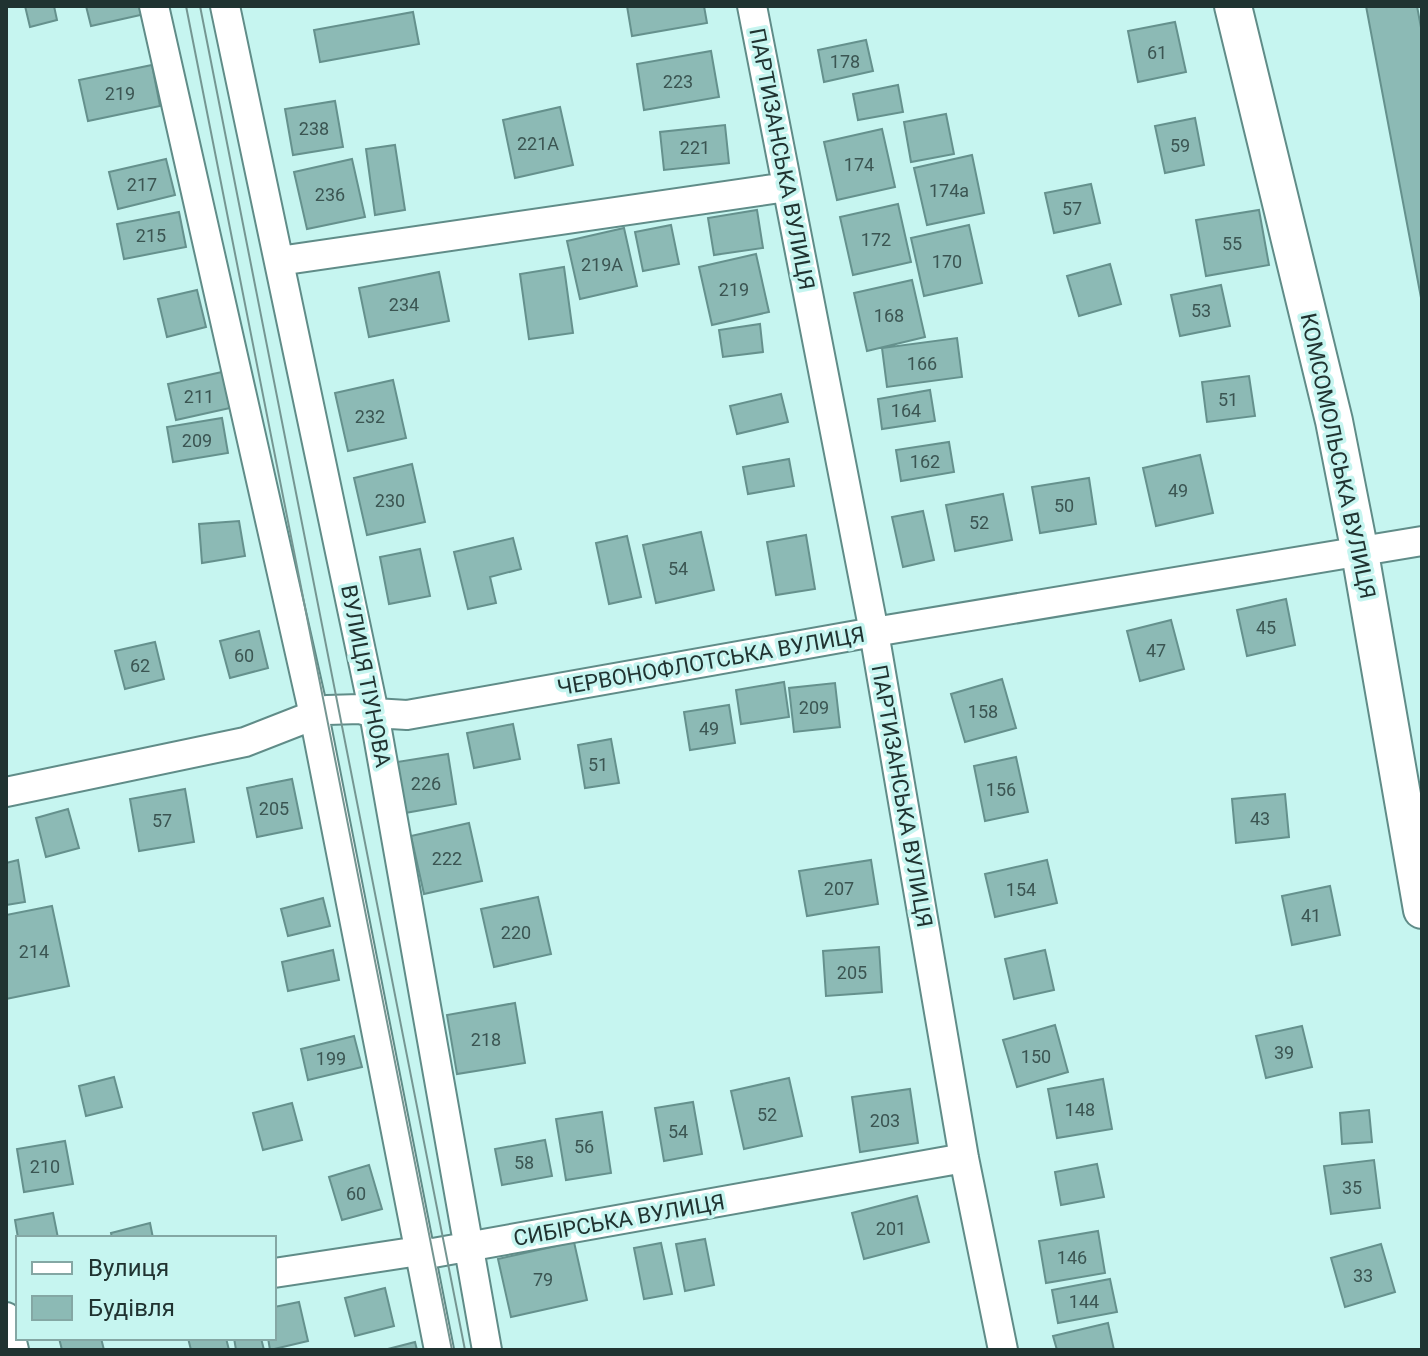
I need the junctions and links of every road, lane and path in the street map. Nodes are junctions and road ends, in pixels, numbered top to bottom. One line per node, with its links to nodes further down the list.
1 (154, 6): 11 (street)
2 (225, 6): 6 (street, ВУЛИЦЯ ТІУНОВА)
3 (752, 6): 5 (street, ПАРТИЗАНСЬКА ВУЛИЦЯ)
4 (1233, 6): 8 (street, КОМСОМОЛЬСЬКА ВУЛИЦЯ)
5 (787, 187): 6 (street); 9 (street, ПАРТИЗАНСЬКА ВУЛИЦЯ)
6 (279, 261): 10 (street, ВУЛИЦЯ ТІУНОВА)
7 (1422, 541): 8 (street, ЧЕРВОНОФЛОТСЬКА ВУЛИЦЯ)
8 (1360, 553): 9 (street, ЧЕРВОНОФЛОТСЬКА ВУЛИЦЯ); 13 (street, КОМСОМОЛЬСЬКА ВУЛИЦЯ)
9 (874, 632): 10 (street, ЧЕРВОНОФЛОТСЬКА ВУЛИЦЯ); 14 (street, ПАРТИЗАНСЬКА ВУЛИЦЯ)
10 (374, 713): 11 (street, ЧЕРВОНОФЛОТСЬКА ВУЛИЦЯ); 15 (street, ВУЛИЦЯ ТІУНОВА)
11 (314, 715): 12 (street, ЧЕРВОНОФЛОТСЬКА ВУЛИЦЯ); 16 (street)
12 (6, 792)
13 (1422, 910)
14 (964, 1158): 15 (street, СИБІРСЬКА ВУЛИЦЯ); 22 (street, ПАРТИЗАНСЬКА ВУЛИЦЯ)
15 (467, 1247): 16 (street, СИБІРСЬКА ВУЛИЦЯ); 21 (street, ВУЛИЦЯ ТІУНОВА)
16 (419, 1251): 17 (street, СИБІРСЬКА ВУЛИЦЯ); 20 (street)
17 (276, 1273)
18 (6, 1315): 19 (street)
19 (14, 1350)
20 (439, 1350)
21 (487, 1350)
22 (1003, 1350)

